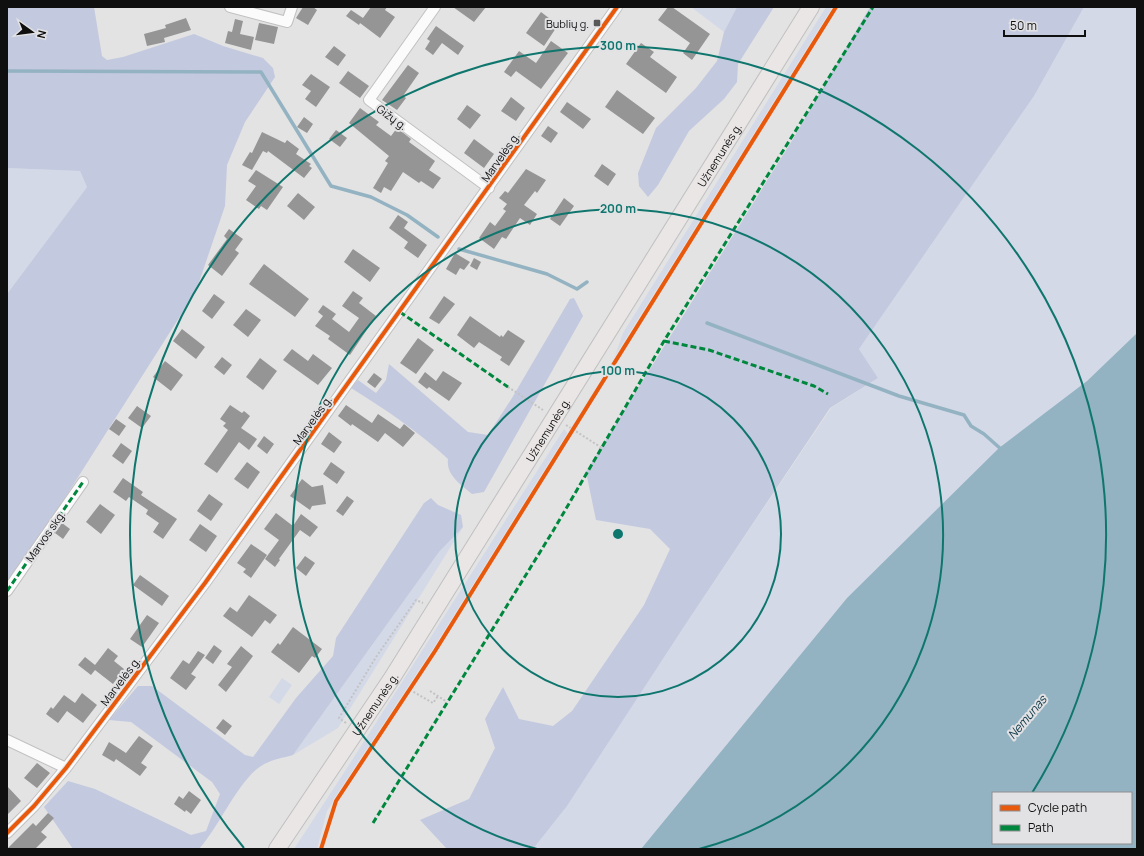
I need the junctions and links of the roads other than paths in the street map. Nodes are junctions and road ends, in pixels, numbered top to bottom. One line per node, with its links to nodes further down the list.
1 (230, 7): 2 (street)
2 (292, 7)
3 (435, 7): 6 (street, Gižų g.)
4 (618, 7): 6 (street, Marvelės g.)
5 (811, 7): 12 (main road, Užnemunės g.)
6 (489, 188): 10 (street, Marvelės g.)
7 (83, 482): 8 (street, Marvos skg.)
8 (7, 590)
9 (7, 740): 10 (street)
10 (66, 768): 11 (street, Marvelės g.)
11 (7, 833)
12 (277, 849)

